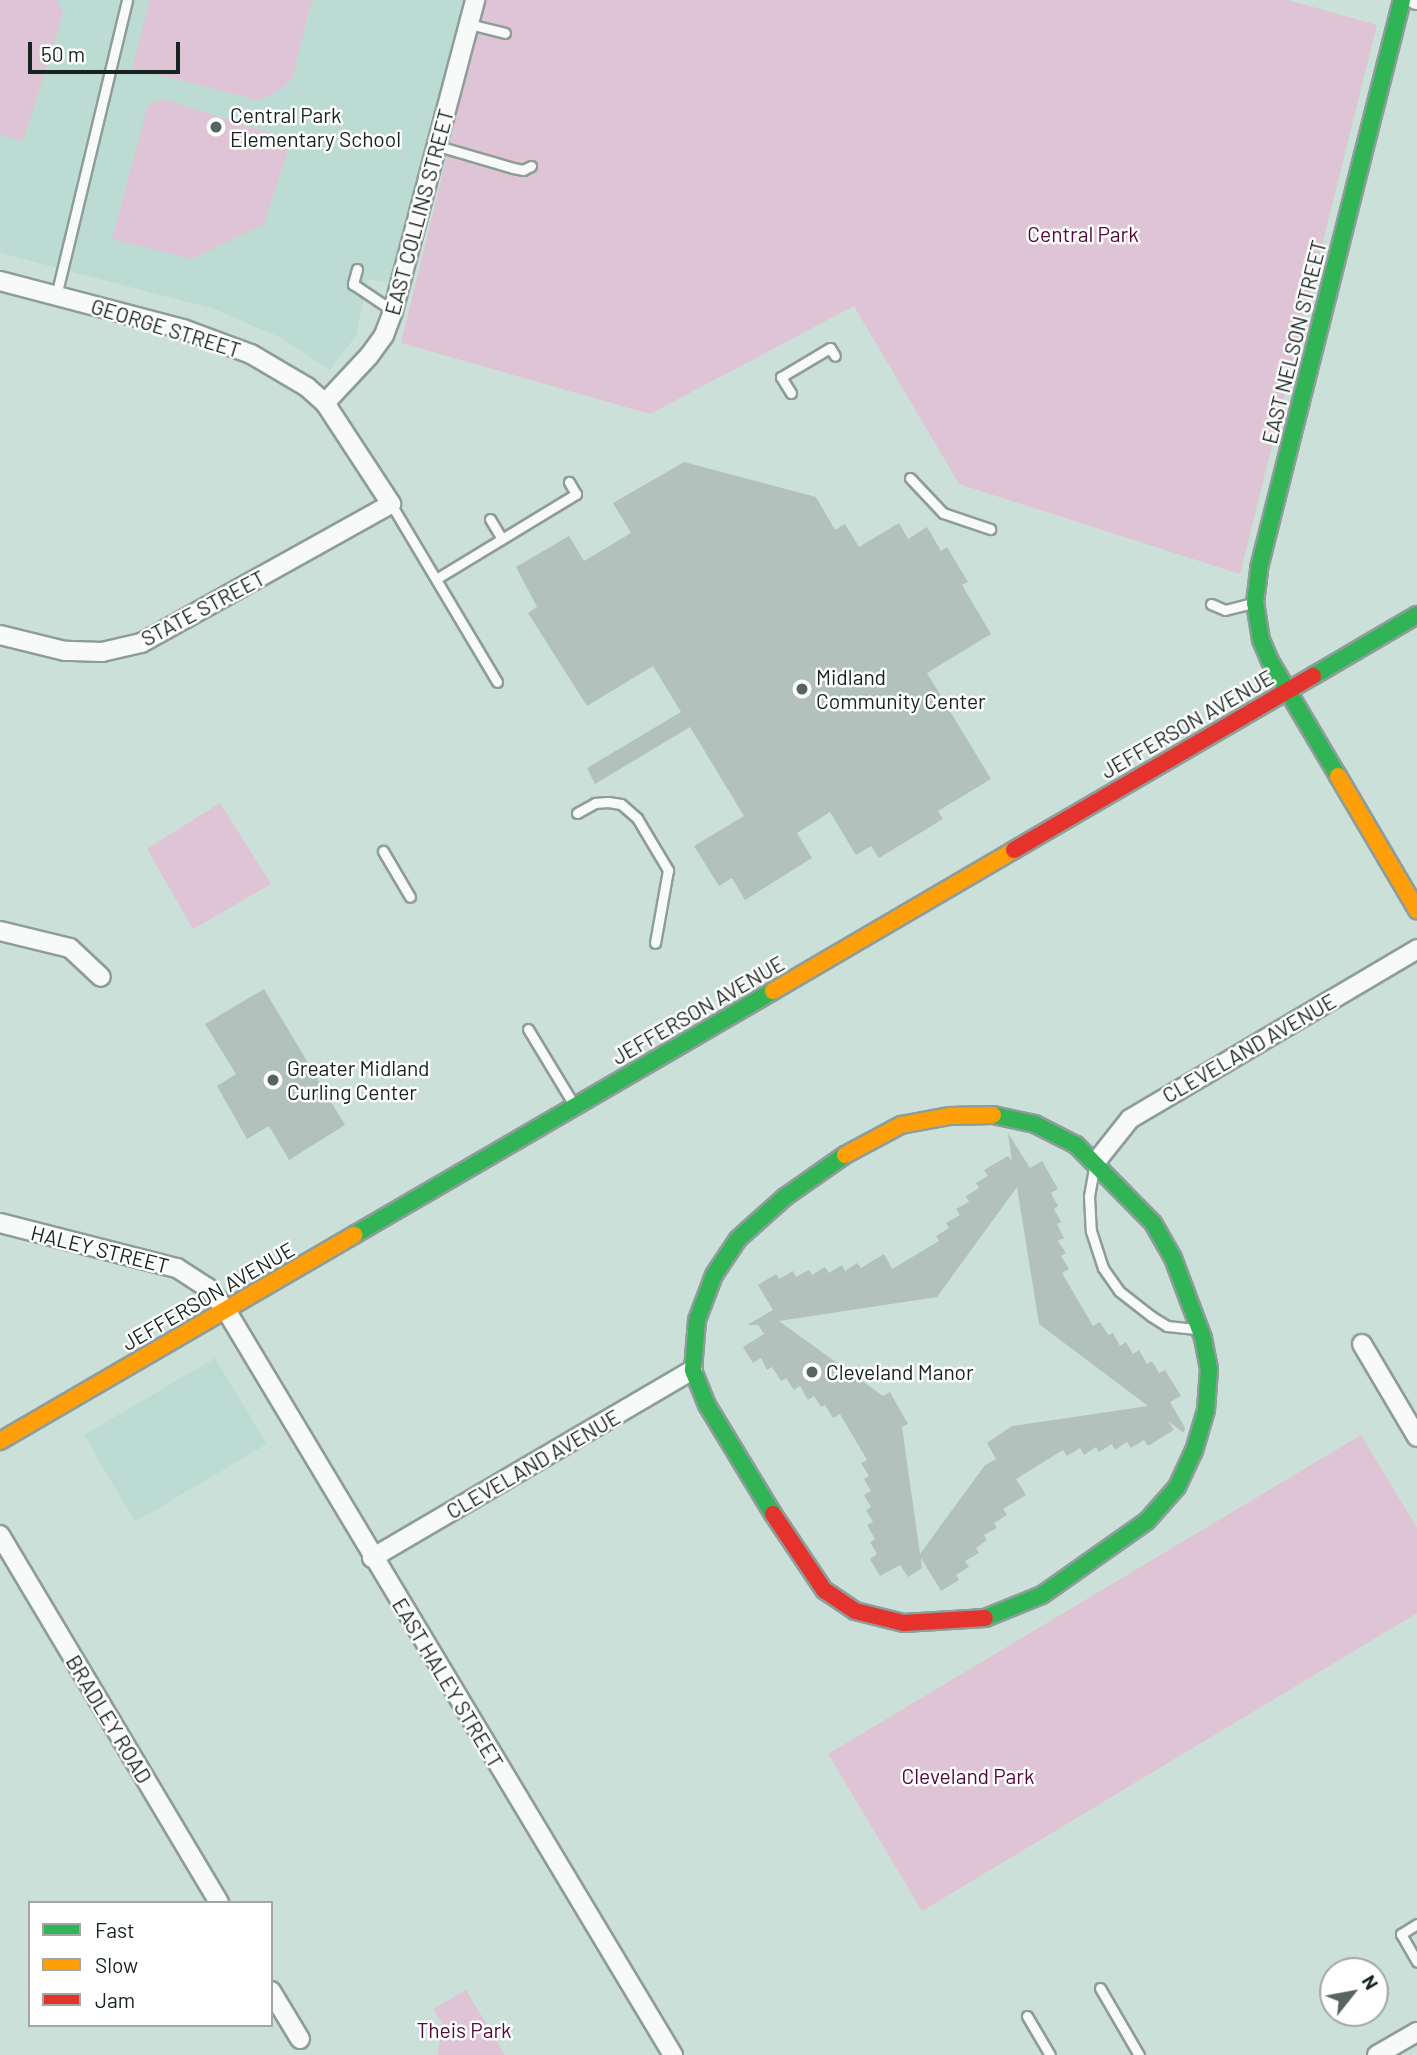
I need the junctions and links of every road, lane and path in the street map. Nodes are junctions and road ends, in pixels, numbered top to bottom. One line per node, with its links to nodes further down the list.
1 (127, 0): 10 (lane)
2 (475, 0): 4 (street, EAST COLLINS STREET)
3 (1402, 0): 22 (street, EAST NELSON STREET)
4 (469, 24): 5 (lane); 6 (street, EAST COLLINS STREET)
5 (505, 33)
6 (438, 146): 7 (lane); 11 (street, EAST COLLINS STREET)
7 (531, 166)
8 (357, 269): 11 (lane)
9 (0, 281): 10 (street, GEORGE STREET)
10 (56, 296): 14 (street, GEORGE STREET)
11 (393, 311): 14 (street, EAST COLLINS STREET)
12 (835, 356): 13 (lane)
13 (790, 393)
14 (325, 403): 17 (street, GEORGE STREET)
15 (910, 478): 19 (lane)
16 (569, 482): 20 (lane)
17 (391, 504): 21 (lane); 25 (street, STATE STREET)
18 (490, 519): 20 (lane)
19 (990, 529)
20 (502, 539): 21 (lane)
21 (436, 579): 26 (lane)
22 (1255, 603): 23 (lane); 27 (street, EAST NELSON STREET)
23 (1211, 604)
24 (1417, 615): 27 (street, JEFFERSON AVENUE)
25 (0, 635)
26 (497, 682)
27 (1287, 691): 31 (street, EAST NELSON STREET); 37 (street, JEFFERSON AVENUE)
28 (577, 813): 33 (lane)
29 (383, 852): 30 (lane)
30 (410, 897)
31 (1417, 910)
32 (0, 931): 35 (street)
33 (655, 943)
34 (1417, 949): 38 (street, CLEVELAND AVENUE)
35 (101, 977)
36 (528, 1029): 37 (lane)
37 (574, 1106): 40 (street, JEFFERSON AVENUE)
38 (1095, 1163): 41 (street); 41 (lane); 43 (street)
39 (0, 1223): 40 (street, HALEY STREET)
40 (226, 1310): 45 (street, JEFFERSON AVENUE); 47 (street, EAST HALEY STREET)
41 (1200, 1329): 43 (street)
42 (1362, 1344): 44 (street)
43 (693, 1370): 47 (street, CLEVELAND AVENUE)
44 (1417, 1437)
45 (0, 1441)
46 (0, 1535): 48 (street, BRADLEY ROAD)
47 (372, 1558): 57 (street, EAST HALEY STREET)
48 (218, 1901)
49 (1417, 1924): 50 (lane)
50 (1417, 1962)
51 (1100, 1988): 59 (lane)
52 (273, 1994): 55 (street)
53 (1027, 2016): 58 (lane)
54 (1417, 2032): 56 (street)
55 (300, 2039)
56 (1381, 2054)
57 (673, 2055)
58 (1050, 2055)
59 (1139, 2055)

